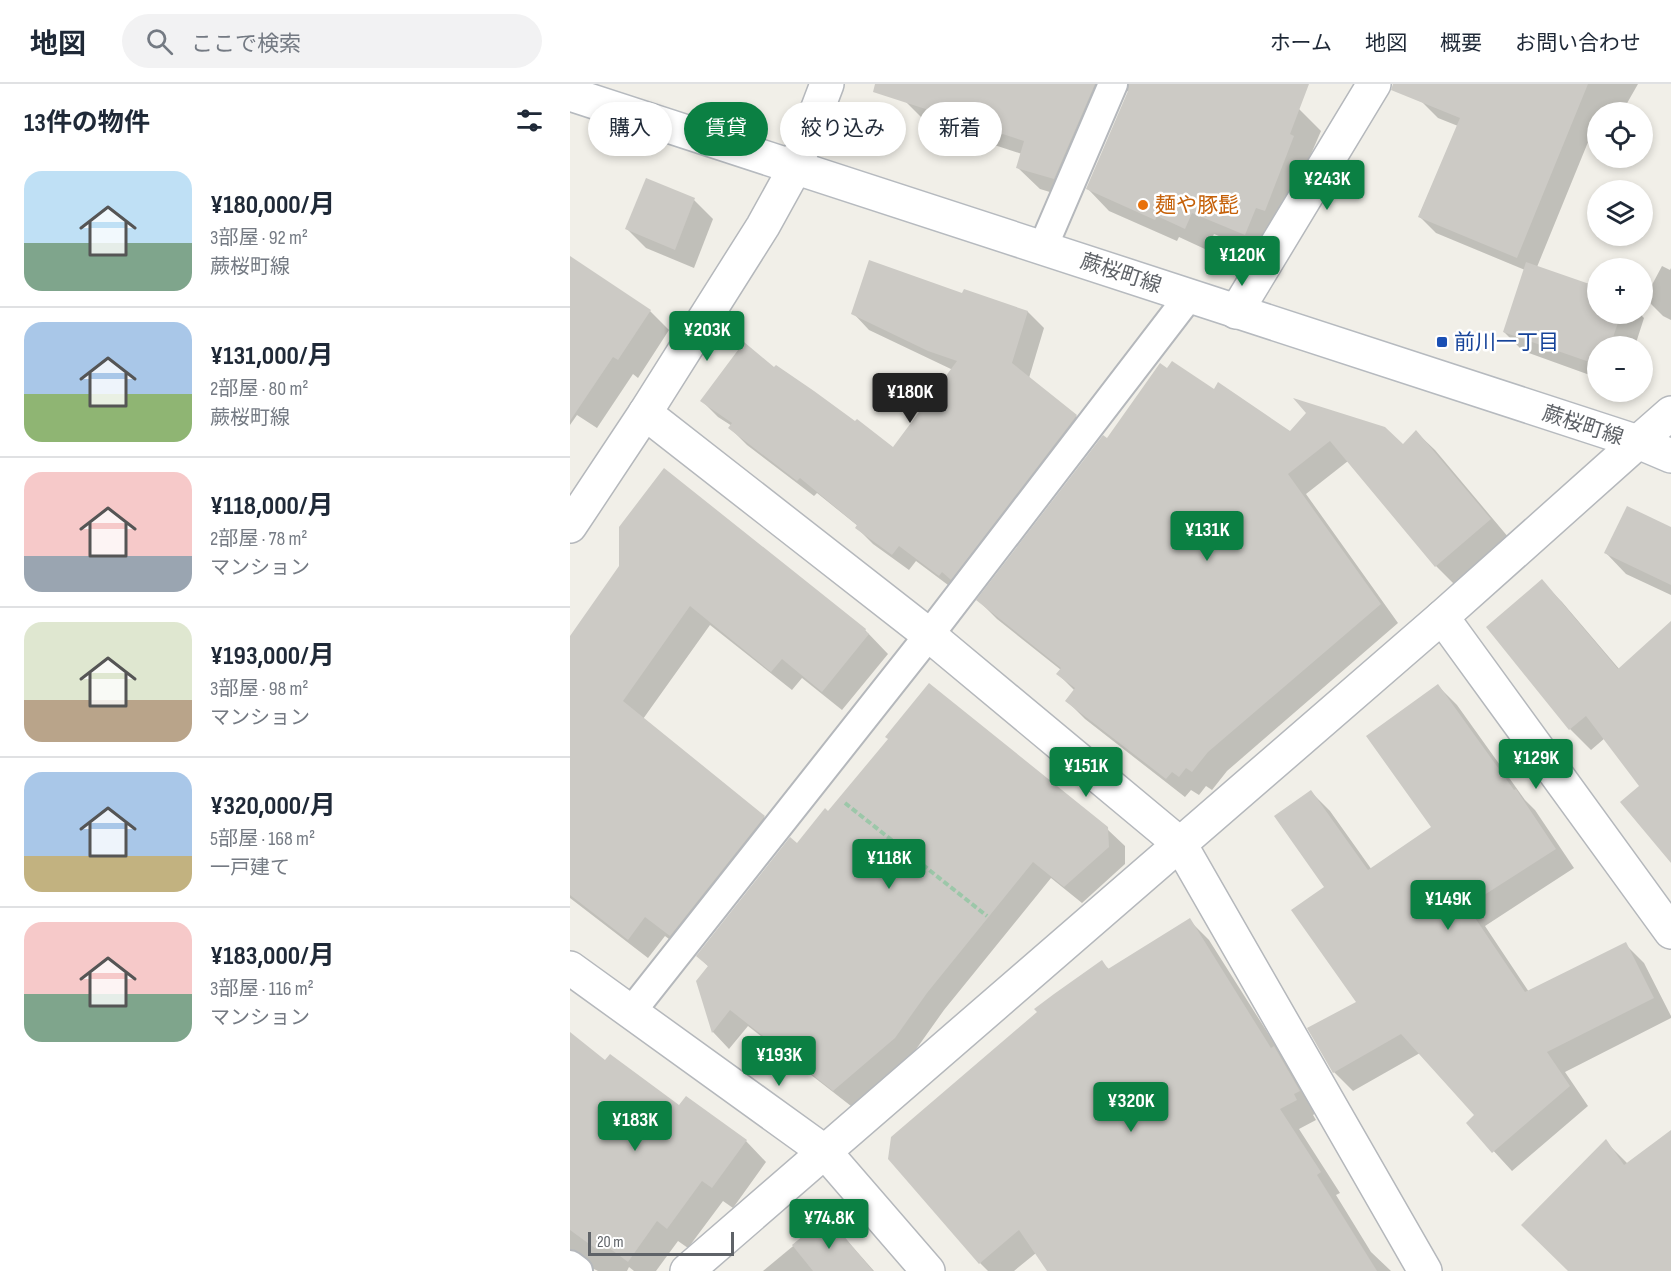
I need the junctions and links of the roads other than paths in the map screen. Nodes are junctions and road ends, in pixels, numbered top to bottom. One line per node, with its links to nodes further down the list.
1 (827, 84): 5 (street)
2 (1113, 84): 6 (lane)
3 (1374, 84): 8 (street)
4 (570, 94): 5 (street, 蕨桜町線)
5 (795, 168): 6 (street, 蕨桜町線); 9 (street)
6 (1043, 247): 7 (street, 蕨桜町線)
7 (1190, 295): 8 (street, 蕨桜町線); 15 (lane)
8 (1236, 312): 11 (street, 蕨桜町線)
9 (645, 412): 13 (street); 15 (street)
10 (1671, 413): 11 (street)
11 (1638, 442): 12 (street, 蕨桜町線); 14 (street)
12 (1671, 456)
13 (570, 526)
14 (1442, 617): 16 (street); 17 (street)
15 (929, 635): 16 (street); 19 (lane)
16 (1180, 844): 20 (street); 25 (street)
17 (1671, 931)
18 (570, 968): 19 (street)
19 (631, 1012): 20 (street)
20 (825, 1152): 23 (street); 24 (street)
21 (570, 1265): 22 (lane)
22 (578, 1271)
23 (687, 1271)
24 (928, 1271)
25 (1425, 1271)

